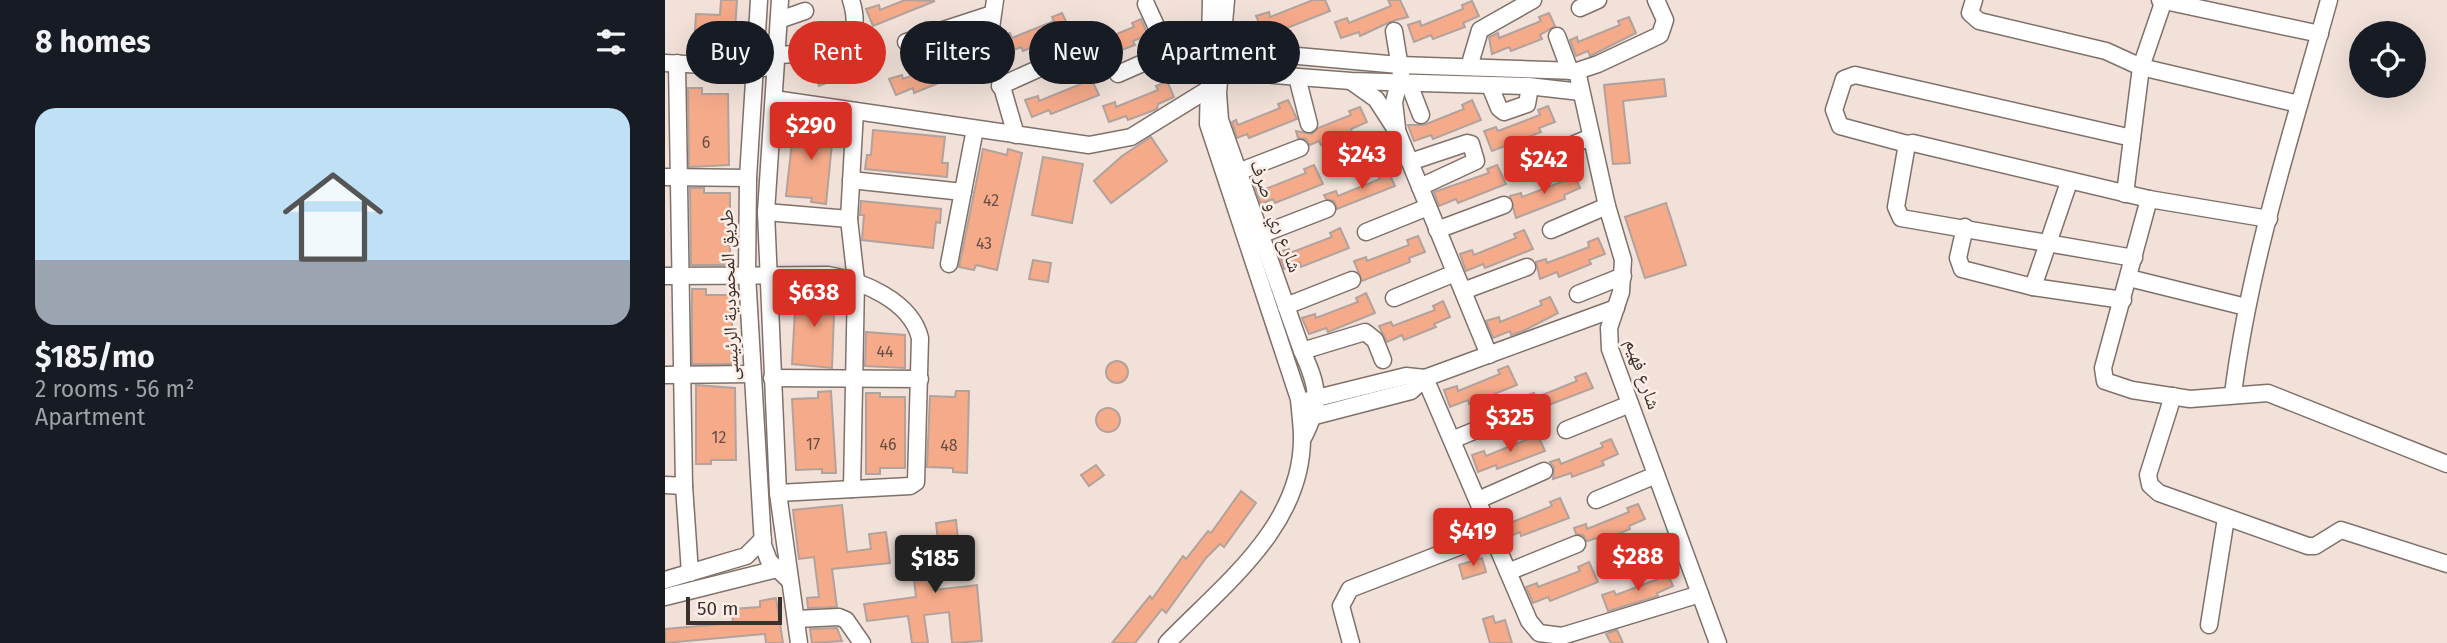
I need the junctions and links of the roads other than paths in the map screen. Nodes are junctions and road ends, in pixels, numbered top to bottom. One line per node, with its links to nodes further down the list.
1 (759, 0): 16 (street, طريق المحمودية الرئيسى)
2 (780, 0): 15 (street, طريق المحمودية الرئيسى)
3 (851, 0): 25 (street)
4 (1223, 0): 19 (street, شارع ري و صرف)
5 (1533, 0): 28 (street)
6 (1598, 0): 13 (street)
7 (1656, 0): 30 (street)
8 (1974, 0): 29 (street)
9 (2162, 0): 21 (street); 29 (street)
10 (2329, 0): 21 (street)
11 (1146, 4): 18 (street)
12 (993, 7): 17 (street); 39 (street)
13 (1580, 8)
14 (805, 11): 15 (street)
15 (779, 20): 25 (street, طريق المحمودية الرئيسى)
16 (757, 21)
17 (958, 21)
18 (1154, 21)
19 (1219, 21)
20 (1394, 31): 27 (street)
21 (2320, 34): 45 (street)
22 (1557, 36): 30 (street, شارع فهيم)
23 (1300, 54): 24 (street)
24 (1352, 61): 27 (street); 33 (street)
25 (776, 62): 44 (street, طريق المحمودية الرئيسى)
26 (671, 63): 60 (street)
27 (1399, 65): 28 (street); 38 (street)
28 (1469, 67): 30 (street)
29 (2141, 68): 45 (street); 52 (street)
30 (1573, 71): 43 (street, شارع فهيم)
31 (1029, 73): 39 (street)
32 (1300, 77): 33 (street)
33 (1351, 81): 38 (street); 53 (street)
34 (753, 84): 61 (street, طريق المحمودية الرئيسى)
35 (1209, 84): 42 (street, شارع ري و صرف)
36 (1215, 84): 59 (street, شارع ري و صرف)
37 (1299, 84): 48 (street)
38 (1404, 84): 40 (street); 47 (street); 53 (street)
39 (1000, 86): 50 (street)
40 (1490, 86): 41 (street); 41 (street)
41 (1530, 87): 43 (street)
42 (1207, 90): 50 (street); 113 (street, شارع ري و صرف)
43 (1581, 92): 51 (street, شارع فهيم)
44 (773, 99): 46 (street); 72 (street, طريق المحمودية الرئيسى)
45 (2299, 104): 74 (street)
46 (855, 111): 49 (street); 62 (street)
47 (1421, 115)
48 (1308, 124)
49 (975, 129): 50 (street); 65 (street)
50 (1016, 135)
51 (1591, 138): 58 (street); 69 (street, شارع فهيم)
52 (2132, 138): 54 (street); 66 (street)
53 (1400, 139): 56 (street); 57 (street)
54 (1907, 144): 63 (street); 75 (street)
55 (1300, 148): 59 (street)
56 (1410, 162): 64 (street); 64 (street)
57 (1342, 165)
58 (1525, 165)
59 (1238, 172): 79 (street, شارع ري و صرف)
60 (672, 178): 61 (street); 87 (street)
61 (748, 178): 85 (street, طريق المحمودية الرئيسى)
62 (851, 180): 65 (street); 73 (street)
63 (2069, 182): 66 (street); 80 (street)
64 (1420, 187): 70 (street)
65 (963, 192): 82 (street)
66 (2125, 194): 67 (street)
67 (2149, 199): 74 (street); 81 (street)
68 (1504, 205): 76 (street)
69 (1607, 206): 77 (street); 88 (street, شارع فهيم)
70 (1428, 207): 76 (street); 78 (street)
71 (1327, 209): 79 (street)
72 (766, 212): 73 (street); 86 (street, طريق المحمودية الرئيسى)
73 (849, 219): 91 (street)
74 (2269, 219): 99 (street)
75 (1965, 227): 80 (street); 92 (street)
76 (1437, 230): 84 (street)
77 (1551, 230)
78 (1366, 232)
79 (1260, 235): 97 (street, شارع ري و صرف)
80 (2049, 241): 81 (street); 92 (street)
81 (2134, 258): 89 (street)
82 (949, 264)
83 (1527, 267): 93 (street)
84 (1455, 273): 93 (street); 95 (street)
85 (747, 275): 86 (street); 87 (street); 103 (street, طريق المحمودية الرئيسى)
86 (768, 275): 91 (street); 106 (street, طريق المحمودية الرئيسى)
87 (673, 276): 105 (street)
88 (1623, 276): 94 (street); 98 (street, شارع فهيم)
89 (2129, 278): 96 (street); 99 (street)
90 (1352, 280): 97 (street)
91 (856, 281): 107 (street); 109 (street)
92 (2033, 287): 96 (street)
93 (1463, 291): 101 (street)
94 (1578, 294)
95 (1394, 298)
96 (2123, 300): 111 (street)
97 (1286, 306): 100 (street, شارع ري و صرف)
98 (1616, 307): 101 (street); 114 (street, شارع فهيم)
99 (2246, 307): 110 (street)
100 (1302, 351): 102 (street); 112 (street, شارع ري و صرف)
101 (1489, 355): 108 (street)
102 (1383, 360)
103 (751, 374): 105 (street); 131 (street, طريق المحمودية الرئيسى)
104 (665, 375): 105 (street)
105 (682, 375): 123 (street)
106 (772, 378): 107 (street); 125 (street, طريق المحمودية الرئيسى)
107 (854, 378): 109 (street); 124 (street)
108 (1425, 378): 112 (street); 116 (street); 118 (street)
109 (920, 379): 124 (street)
110 (2233, 394): 111 (street); 119 (street)
111 (2173, 396): 128 (street)
112 (1317, 398): 113 (street); 116 (street, شارع ري و صرف)
113 (1299, 402): 116 (street, شارع ري و صرف)
114 (1630, 404): 117 (street); 121 (street, شارع فهيم)
115 (1517, 414): 118 (street)
116 (1307, 418): 145 (street, شارع ري و صرف)
117 (1566, 430)
118 (1452, 440): 126 (street)
119 (2447, 464)
120 (1544, 471): 126 (street)
121 (1656, 475): 127 (street); 130 (street, شارع فهيم)
122 (665, 485): 123 (street)
123 (684, 486): 137 (street)
124 (852, 489): 125 (street)
125 (778, 493): 135 (street, طريق المحمودية الرئيسى)
126 (1478, 500): 129 (street)
127 (1596, 500)
128 (2226, 518): 134 (street); 142 (street)
129 (1492, 534): 136 (street); 146 (street)
130 (1679, 538): 133 (street); 139 (street, شارع فهيم)
131 (763, 539): 135 (street, طريق المحمودية الرئيسى); 137 (street)
132 (1577, 544): 136 (street)
133 (1623, 561)
134 (2447, 564)
135 (784, 572): 140 (street); 141 (street, طريق المحمودية الرئيسى)
136 (1508, 572): 139 (street)
137 (690, 573): 138 (street)
138 (665, 580)
139 (1700, 594): 147 (street, شارع فهيم)
140 (665, 597)
141 (796, 619): 143 (street, طريق المحمودية الرئيسى); 144 (street)
142 (2209, 625)
143 (799, 643)
144 (862, 643)
145 (1167, 643)
146 (1351, 643)
147 (1718, 643)

